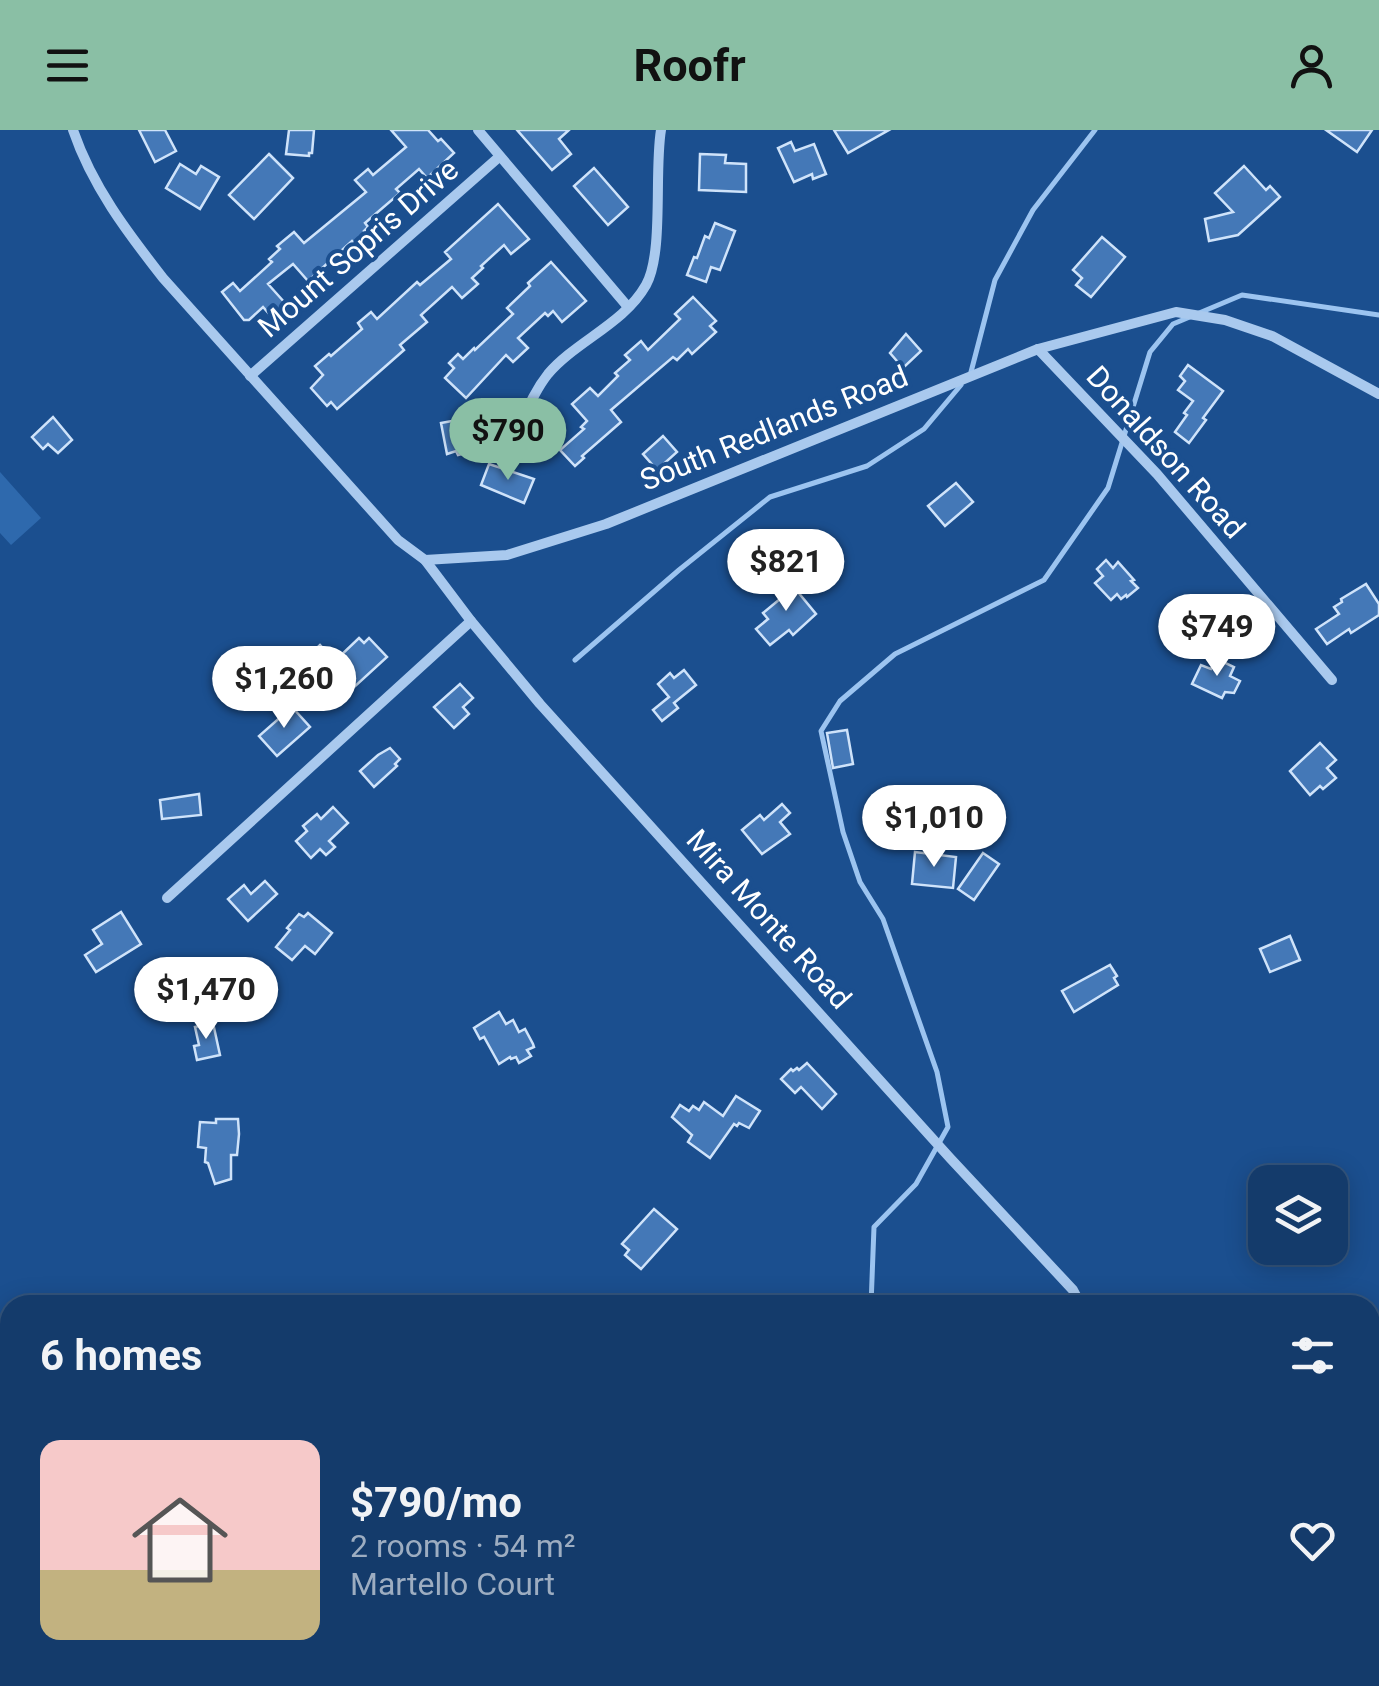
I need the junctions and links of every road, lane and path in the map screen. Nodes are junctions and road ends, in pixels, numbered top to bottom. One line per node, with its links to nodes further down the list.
1 (73, 130): 7 (street)
2 (478, 130): 4 (street)
3 (662, 130): 5 (street)
4 (499, 157): 5 (street); 7 (street, Mount Sopris Drive)
5 (628, 307): 9 (street)
6 (1038, 349): 8 (street, South Redlands Road); 10 (street, South Redlands Road); 12 (street, Donaldson Road)
7 (250, 376): 10 (street)
8 (1379, 394)
9 (522, 422)
10 (425, 560): 11 (street, Mira Monte Road)
11 (470, 622): 13 (street); 14 (street, Mira Monte Road)
12 (1332, 680)
13 (167, 898)
14 (1076, 1295)

